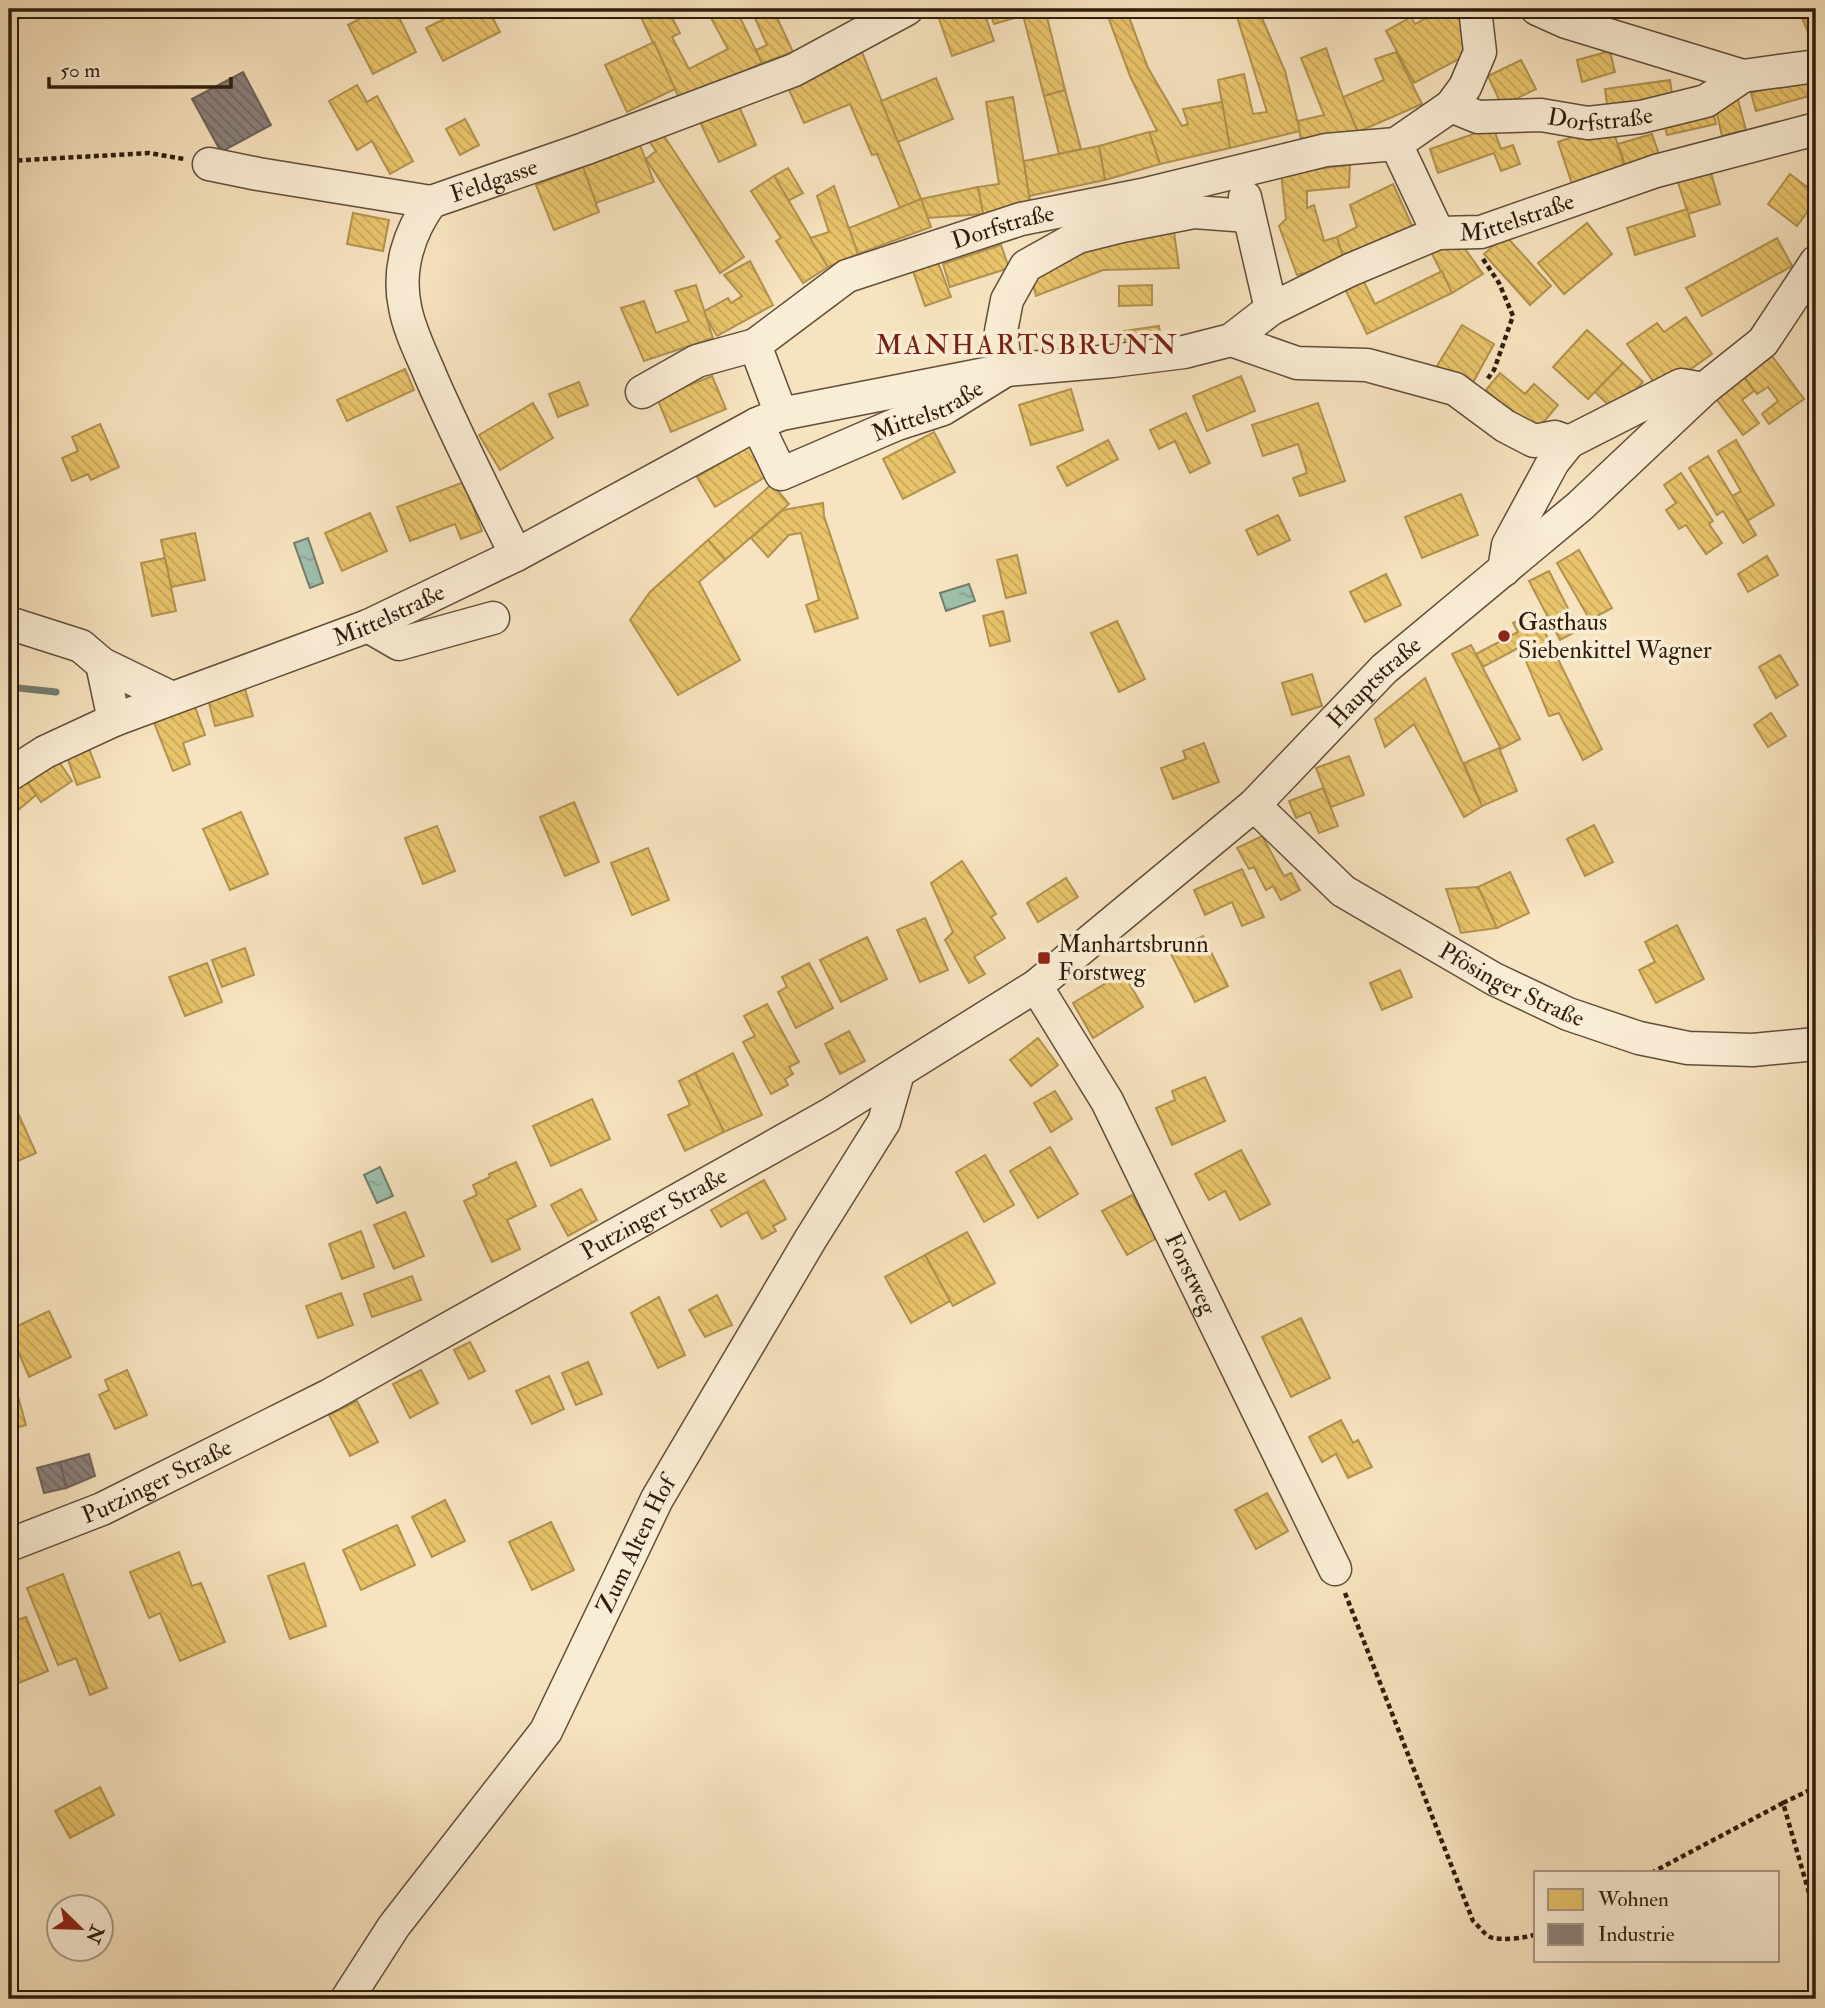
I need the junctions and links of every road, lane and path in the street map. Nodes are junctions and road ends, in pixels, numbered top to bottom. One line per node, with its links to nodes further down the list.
1 (907, 9): 13 (street, Feldgasse)
2 (1475, 9): 7 (street, Dorfstraße)
3 (1537, 9): 4 (street)
4 (1571, 15): 6 (street)
5 (1816, 68): 6 (street)
6 (1743, 76): 7 (street, Dorfstraße)
7 (1451, 106): 9 (street, Dorfstraße)
8 (1816, 129): 15 (street, Mittelstraße)
9 (1396, 144): 12 (street, Dorfstraße); 15 (street)
10 (9, 161): 11 (path)
11 (209, 163): 13 (street)
12 (1240, 171): 14 (street); 19 (street, Dorfstraße)
13 (431, 202): 26 (street, Feldgasse)
14 (1248, 216): 17 (street); 20 (street, Dorfstraße)
15 (1451, 232): 17 (street, Mittelstraße); 23 (path)
16 (1816, 262): 21 (street, Hauptstraße)
17 (1271, 309): 18 (street, Mittelstraße)
18 (1231, 340): 20 (street, Mittelstraße); 23 (street)
19 (755, 345): 22 (street, Dorfstraße); 24 (street, Mittelstraße)
20 (1006, 370): 24 (street, Mittelstraße); 24 (street, Mittelstraße)
21 (1704, 389): 25 (street); 27 (street, Hauptstraße)
22 (642, 392)
23 (1471, 401): 25 (street)
24 (769, 419): 26 (street, Mittelstraße)
25 (1569, 442): 27 (street)
26 (516, 555): 30 (street, Mittelstraße)
27 (1504, 570): 35 (street, Hauptstraße)
28 (493, 618): 30 (street)
29 (9, 623): 31 (street)
30 (368, 626): 32 (street, Mittelstraße)
31 (102, 664): 32 (street); 33 (street)
32 (172, 698): 33 (street, Mittelstraße)
33 (114, 720): 34 (street, Mittelstraße)
34 (9, 775)
35 (1254, 804): 36 (street, Putzinger Straße); 37 (street, Pfösinger Straße)
36 (1036, 986): 38 (street, Putzinger Straße); 40 (street, Forstweg)
37 (1816, 1044)
38 (898, 1073): 39 (street, Putzinger Straße); 46 (street, Zum Alten Hof)
39 (9, 1545)
40 (1335, 1569): 45 (path)
41 (1816, 1787): 42 (path)
42 (1783, 1803): 43 (path); 44 (path)
43 (1655, 1871)
44 (1816, 1917)
45 (1534, 1934)
46 (347, 1999)

